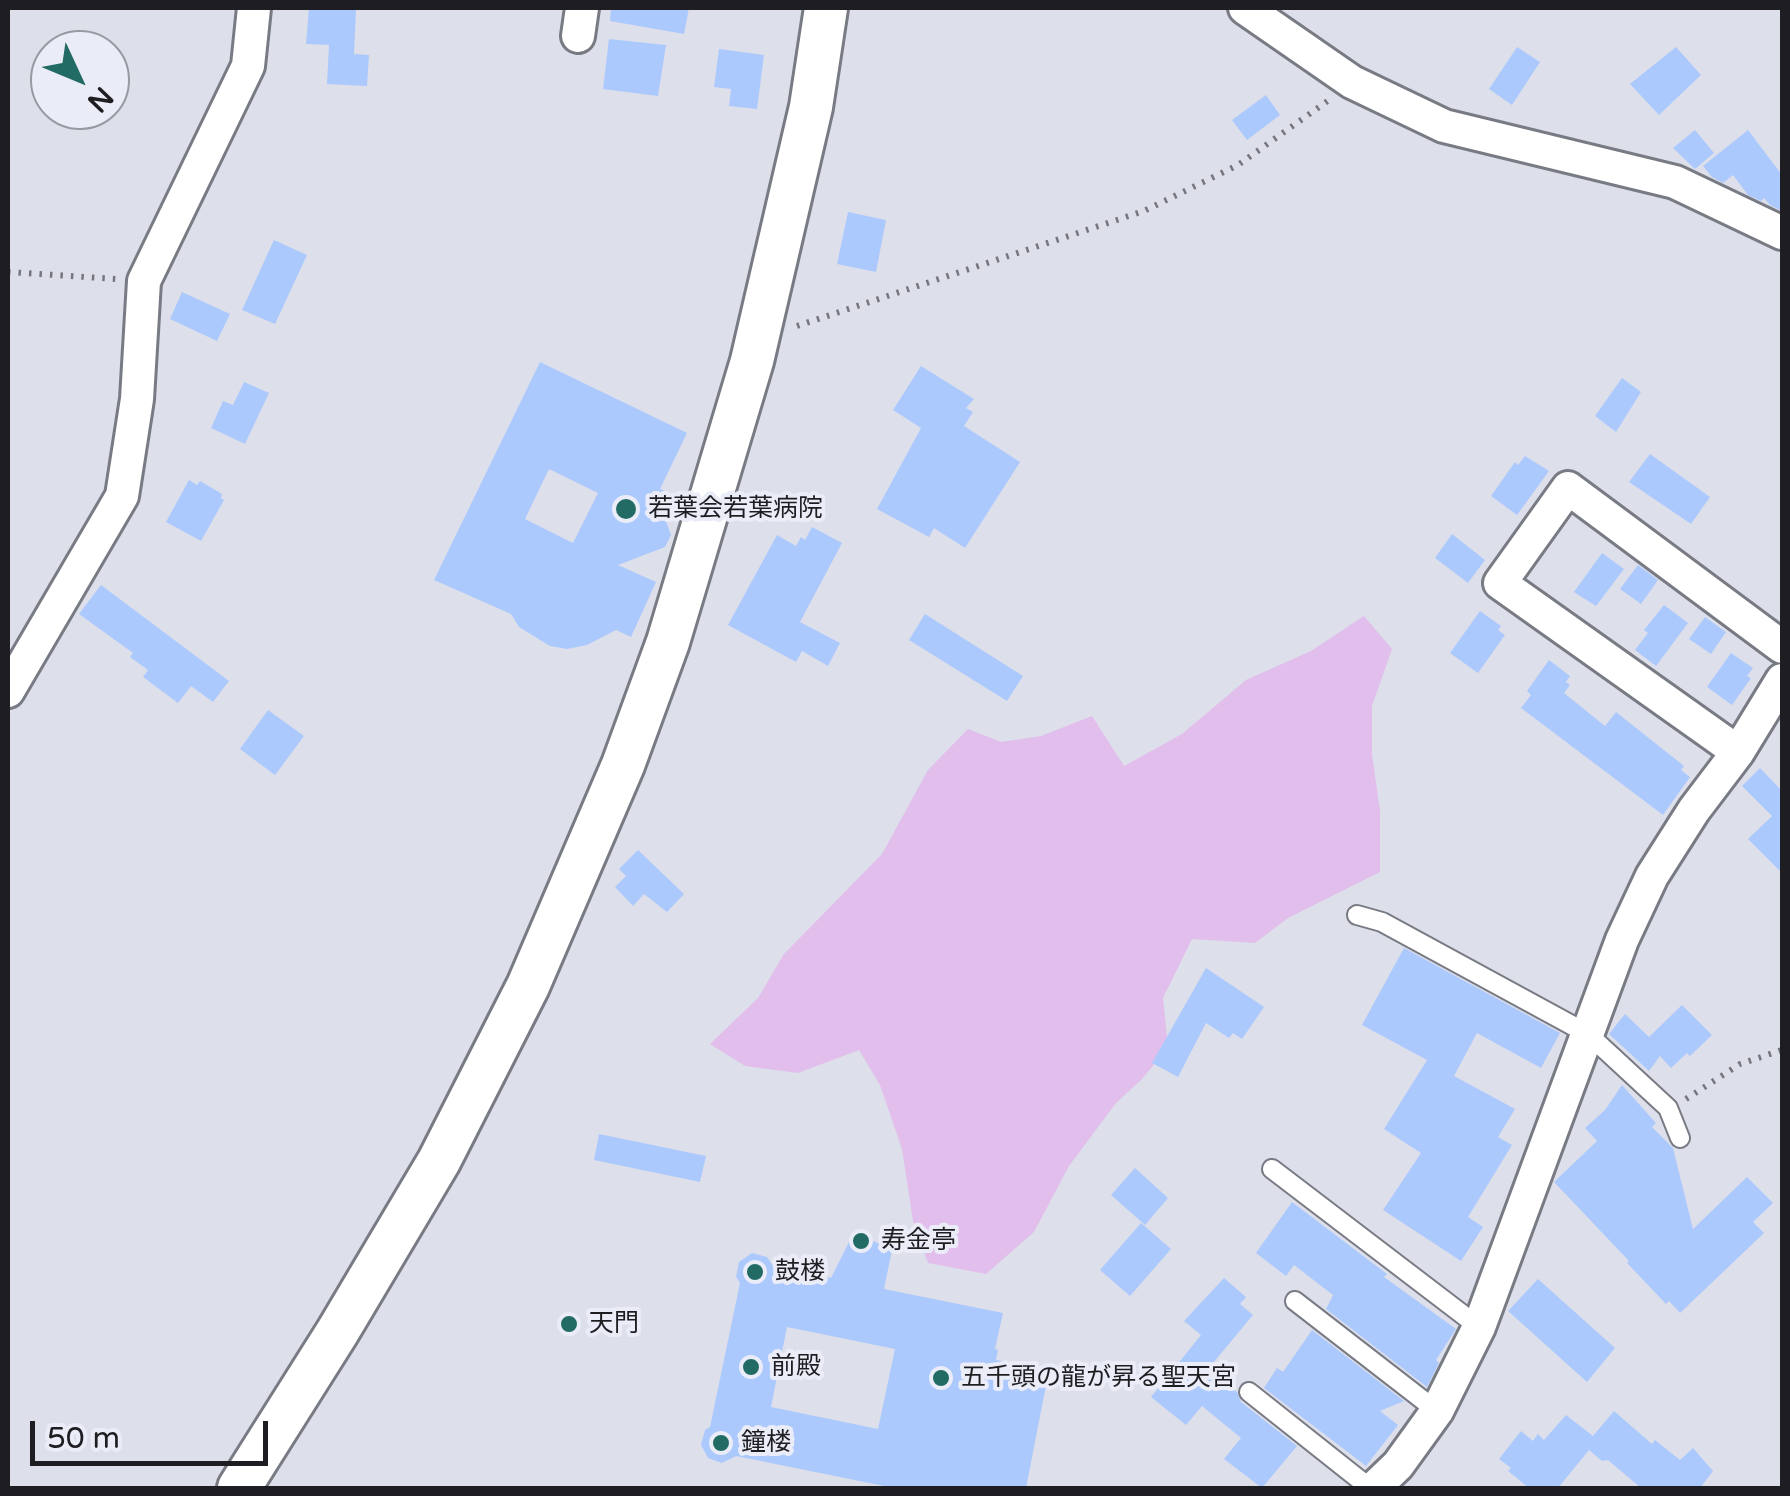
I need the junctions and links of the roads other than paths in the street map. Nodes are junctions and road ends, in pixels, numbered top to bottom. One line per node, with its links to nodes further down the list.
1 (254, 8): 7 (street)
2 (826, 8): 17 (street)
3 (1245, 8): 4 (street)
4 (1782, 232)
5 (1782, 647): 8 (street)
6 (1782, 680): 8 (street)
7 (8, 691)
8 (1738, 752): 10 (street)
9 (1357, 915): 10 (lane)
10 (1588, 1034): 11 (lane); 14 (street)
11 (1680, 1138)
12 (1272, 1169): 14 (lane)
13 (1295, 1300): 16 (lane)
14 (1480, 1327): 16 (street)
15 (1249, 1392): 18 (lane)
16 (1437, 1411): 18 (street)
17 (239, 1488)
18 (1372, 1488)

